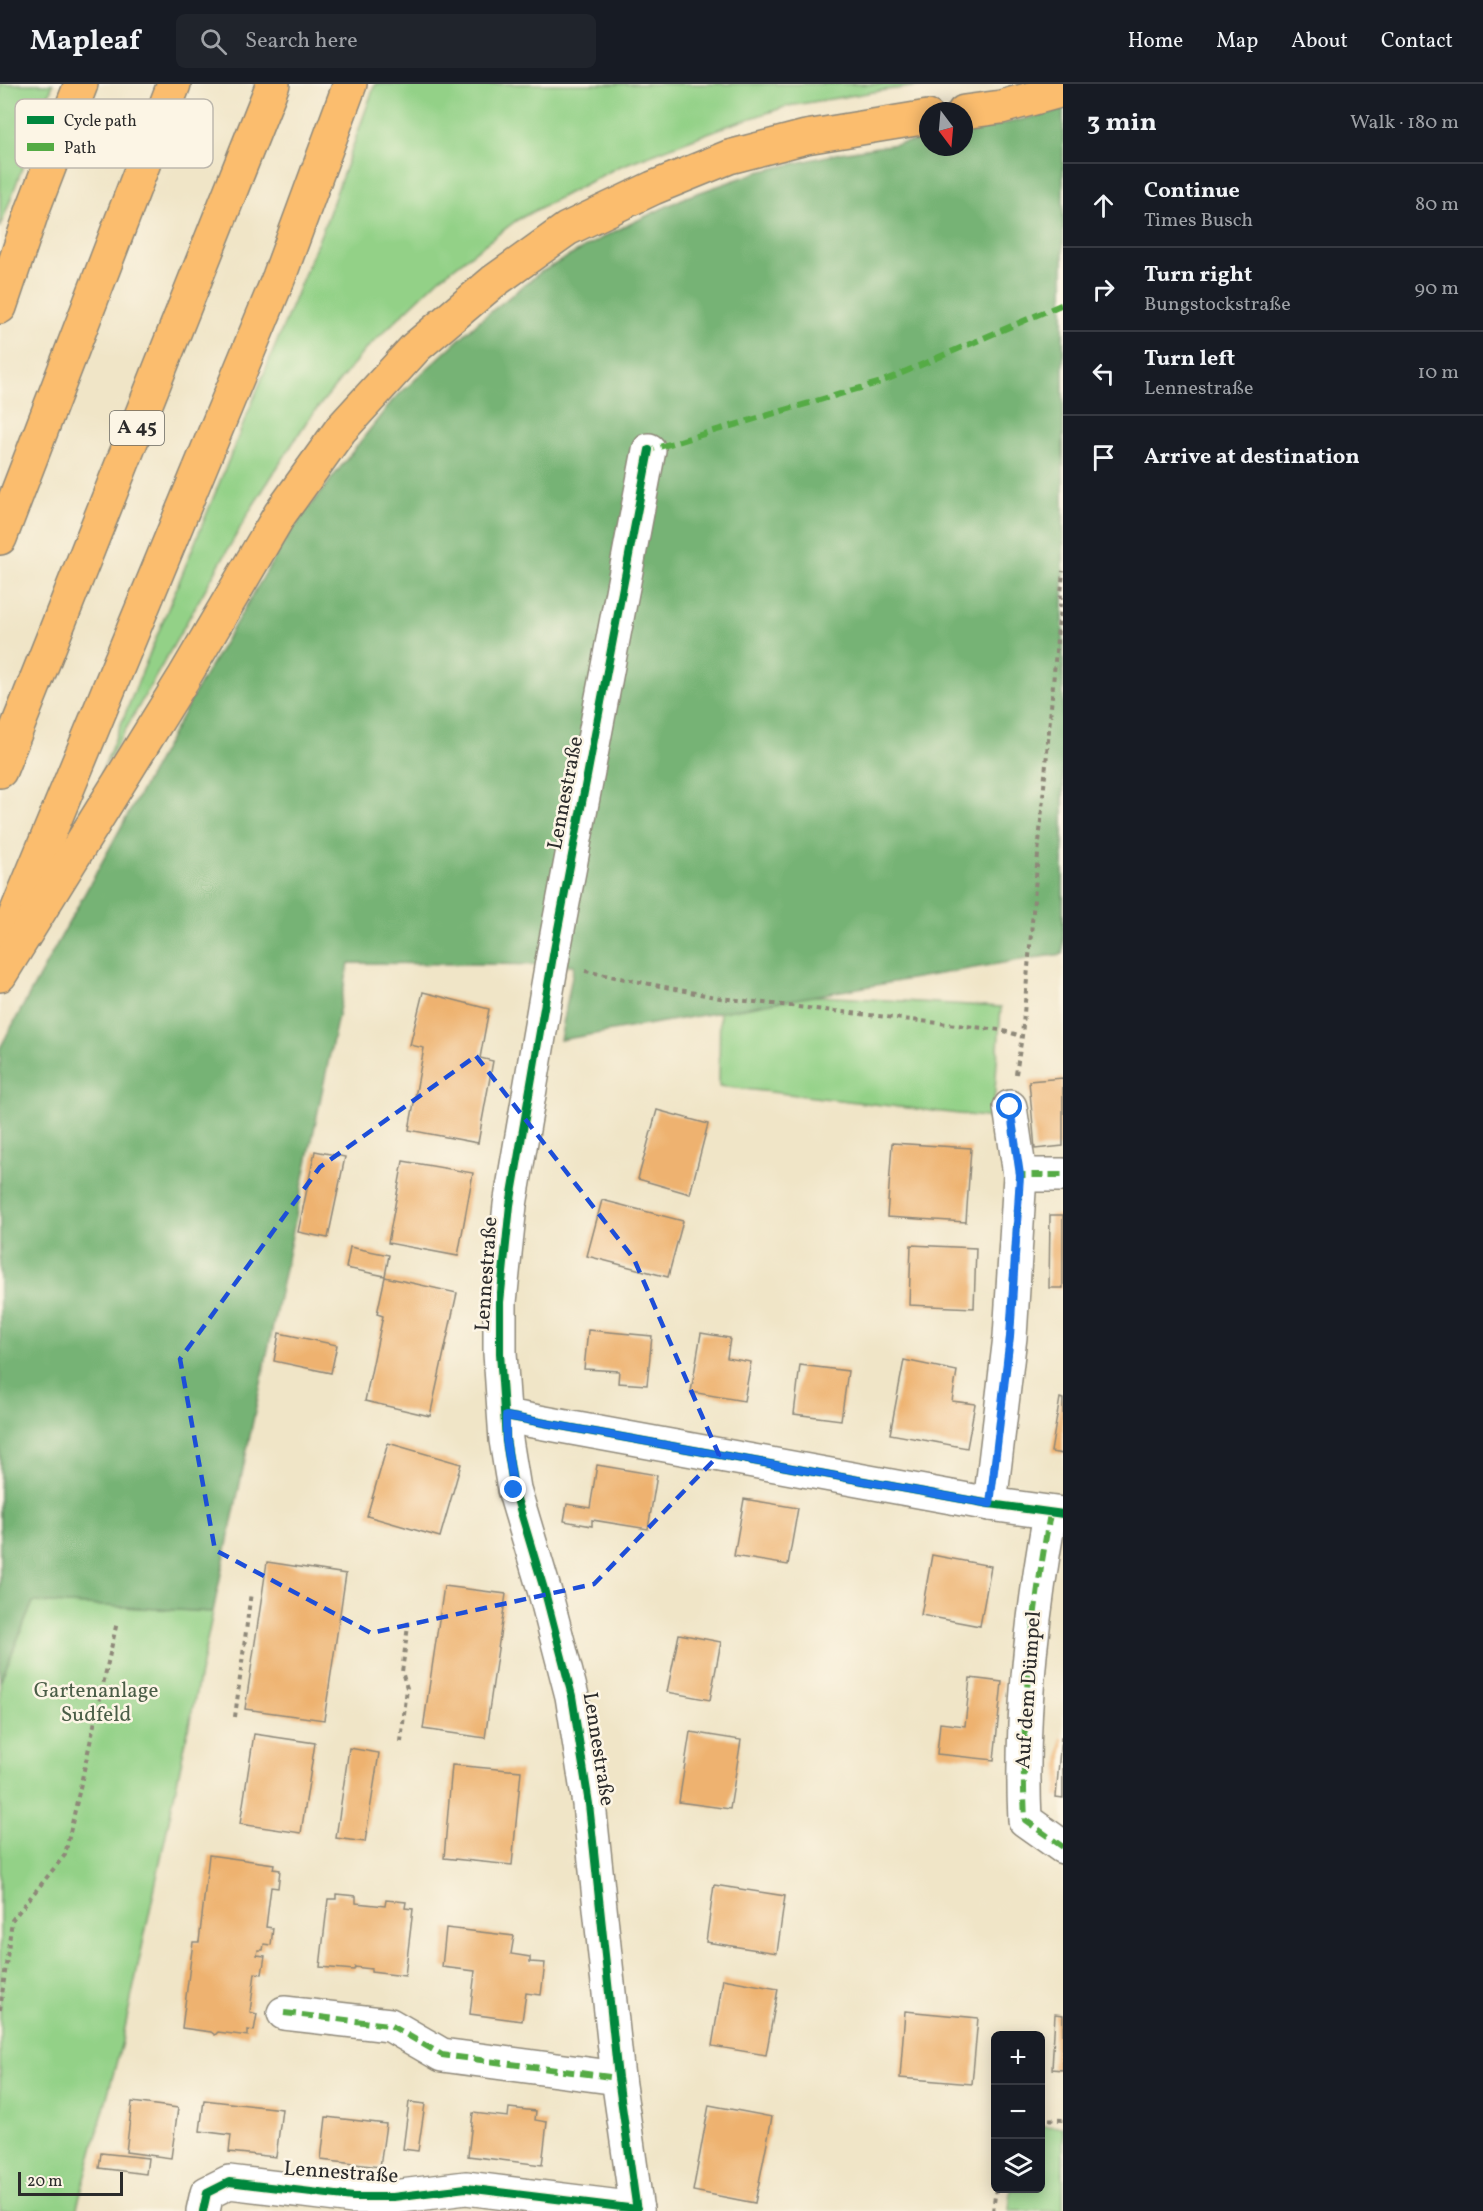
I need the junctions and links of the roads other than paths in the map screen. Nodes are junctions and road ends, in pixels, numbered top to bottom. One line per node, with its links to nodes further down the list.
1 (81, 84): 6 (highway)
2 (174, 84): 7 (highway)
3 (273, 84): 15 (highway, A 45)
4 (350, 84): 16 (highway)
5 (1063, 90): 8 (highway)
6 (75, 99)
7 (168, 99)
8 (973, 111)
9 (919, 118): 17 (highway)
10 (48, 168): 12 (highway)
11 (142, 168): 14 (highway)
12 (0, 307)
13 (649, 450): 21 (street, Lennestraße)
14 (0, 538)
15 (0, 771)
16 (0, 951)
17 (0, 975)
18 (1010, 1107): 19 (street)
19 (1020, 1175): 20 (street); 22 (street)
20 (1063, 1175)
21 (506, 1416): 22 (street); 26 (street, Lennestraße)
22 (990, 1504): 23 (street)
23 (1057, 1514): 24 (street, Auf dem Dümpel)
24 (1063, 1847)
25 (284, 2013): 26 (street)
26 (618, 2078): 27 (street, Lennestraße)
27 (637, 2210): 28 (street, Lennestraße)
28 (203, 2211)

